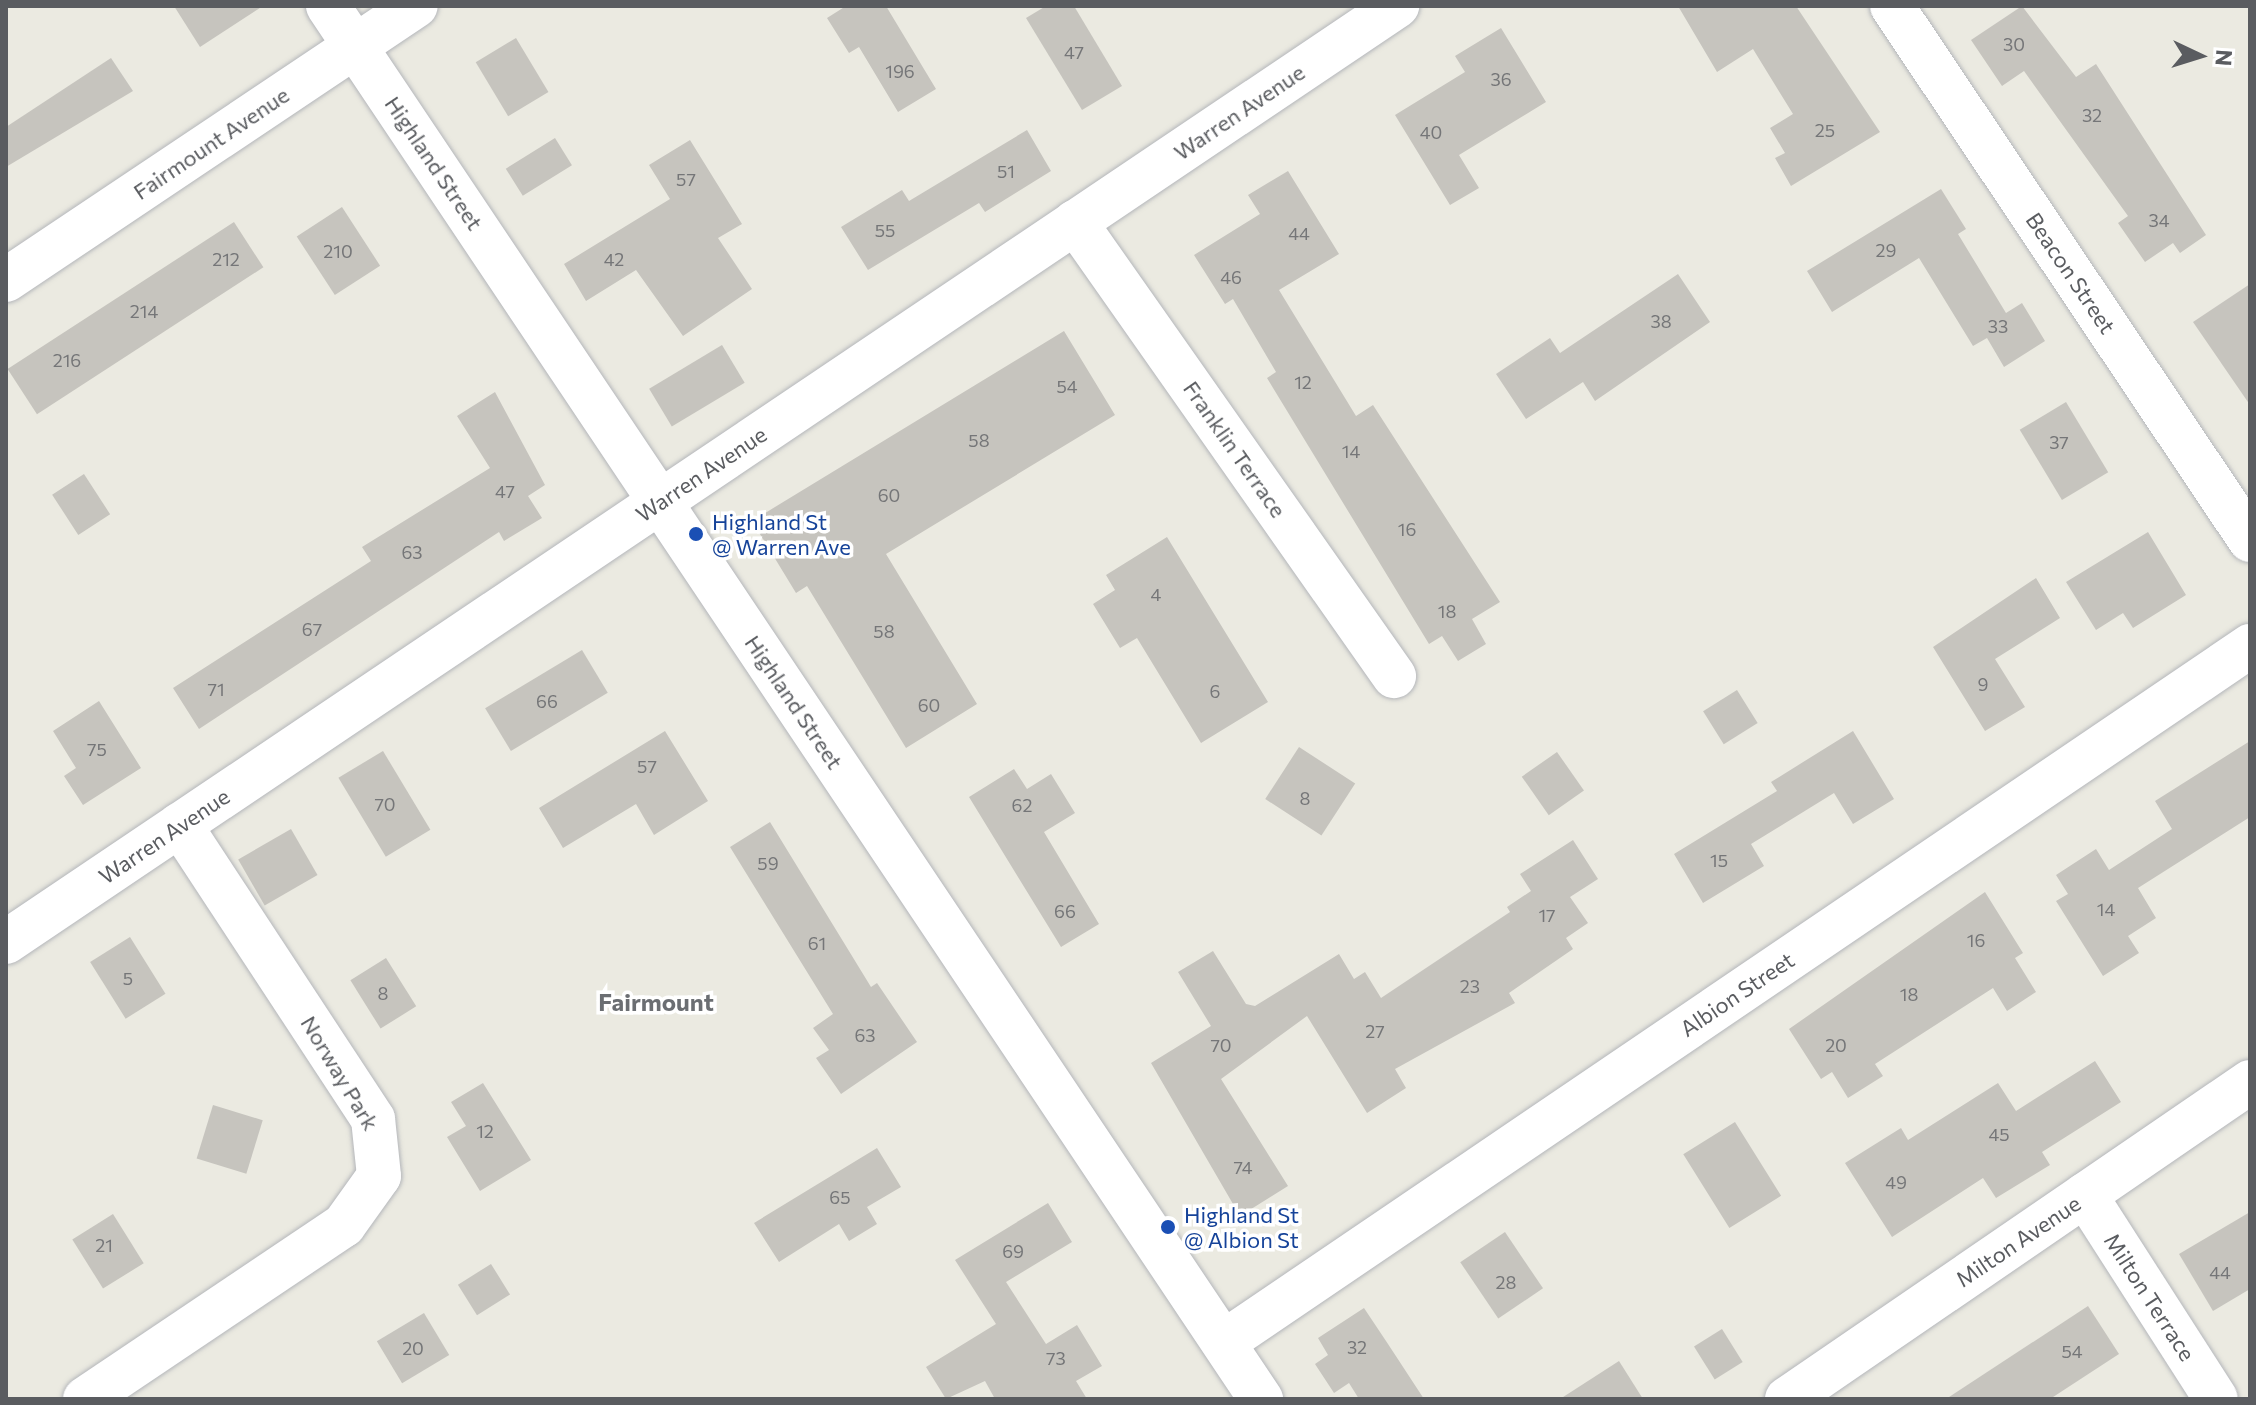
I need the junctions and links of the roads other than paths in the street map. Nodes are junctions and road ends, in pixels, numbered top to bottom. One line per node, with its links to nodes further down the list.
1 (328, 6): 5 (street, Highland Street)
2 (416, 6): 5 (street, Fairmount Avenue)
3 (1397, 6): 6 (street, Warren Avenue)
4 (1892, 6): 9 (street, Beacon Street)
5 (356, 46): 7 (street, Fairmount Avenue); 8 (street, Highland Street)
6 (1075, 222): 8 (street, Warren Avenue); 11 (street, Franklin Terrace)
7 (6, 280)
8 (660, 502): 12 (street, Warren Avenue); 16 (street, Highland Street)
9 (2250, 540)
10 (2250, 646): 16 (street, Albion Street)
11 (1394, 676)
12 (180, 825): 13 (street, Warren Avenue); 17 (street, Norway Park)
13 (6, 942)
14 (2250, 1082): 15 (street, Milton Avenue)
15 (2085, 1195): 19 (street, Milton Avenue); 20 (street, Milton Terrace)
16 (1224, 1342): 18 (street, Highland Street)
17 (85, 1399)
18 (1261, 1399)
19 (1787, 1399)
20 (2216, 1399)

